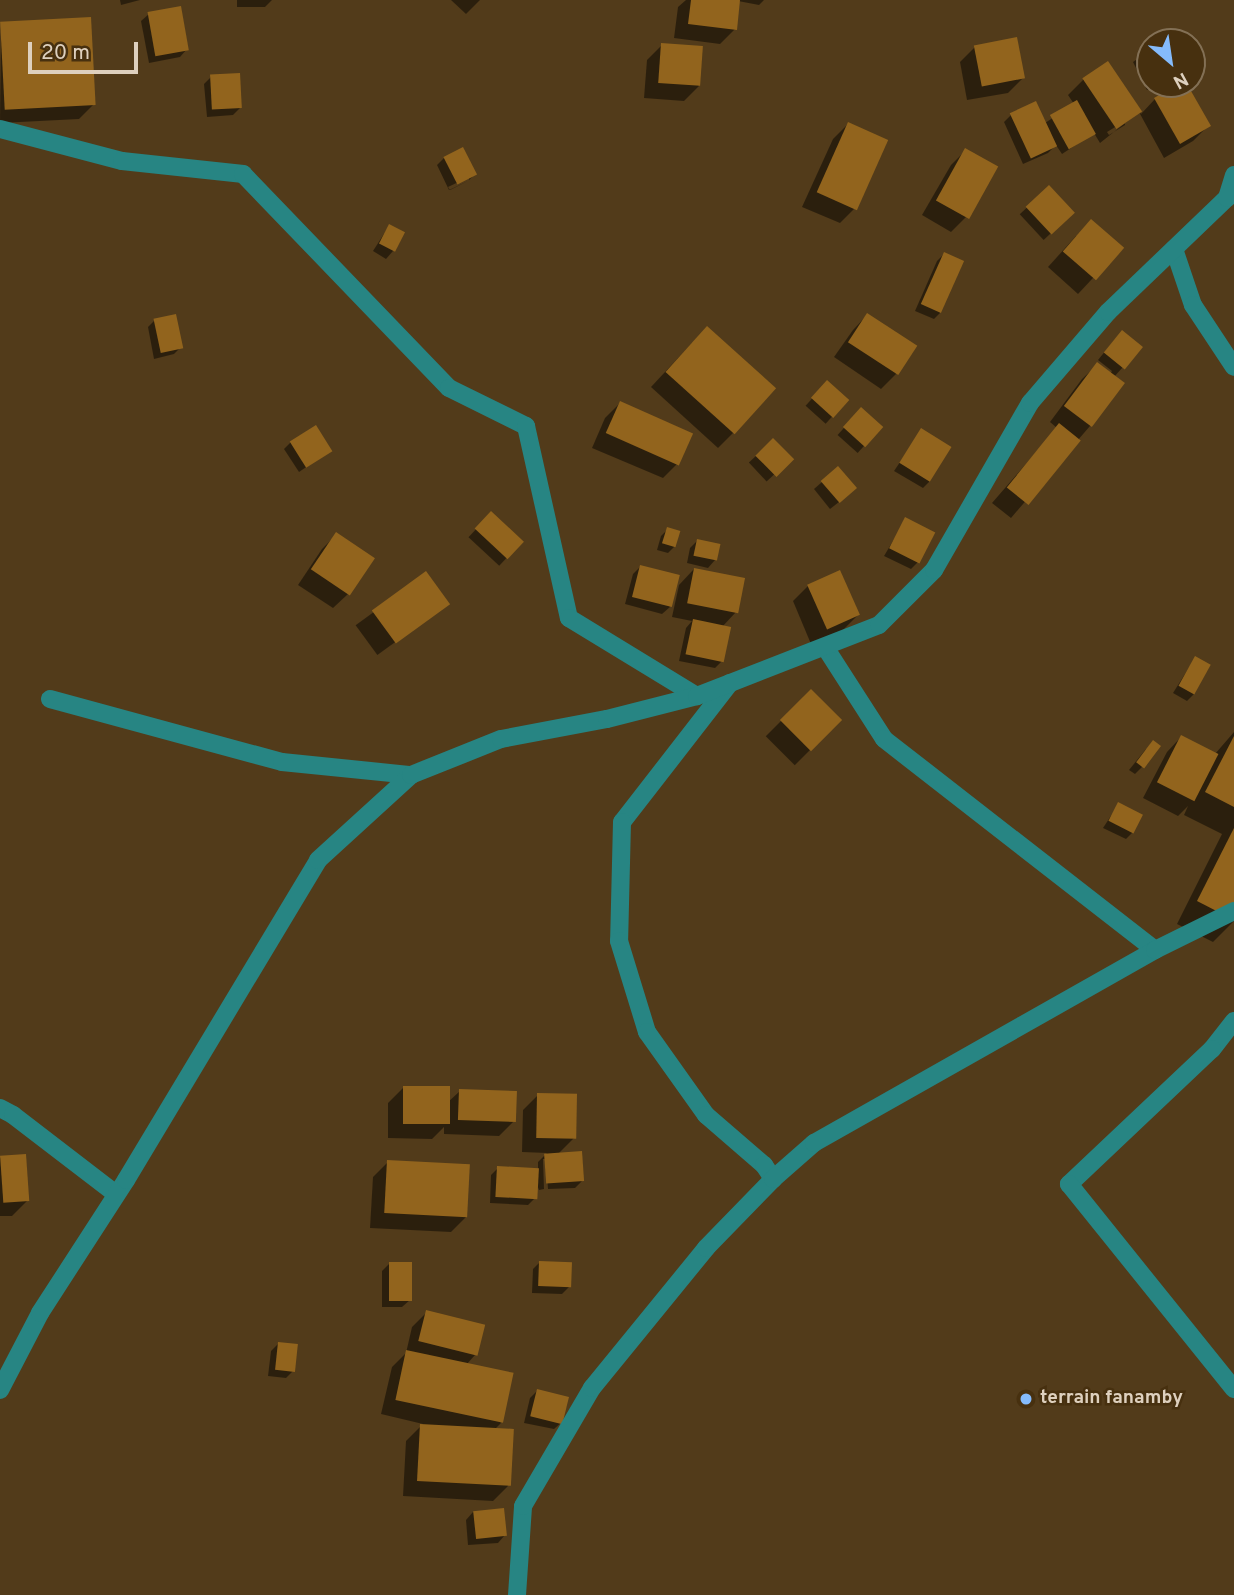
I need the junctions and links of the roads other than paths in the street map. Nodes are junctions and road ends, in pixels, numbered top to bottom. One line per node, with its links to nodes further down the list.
1 (0, 128): 7 (street)
2 (1234, 175): 3 (street)
3 (1174, 249): 4 (street); 5 (street)
4 (1234, 367)
5 (825, 647): 6 (street); 11 (street)
6 (730, 683): 7 (street); 14 (street)
7 (697, 696): 9 (street)
8 (50, 699): 9 (street)
9 (411, 775): 15 (street)
10 (1234, 911): 11 (street)
11 (1155, 950): 14 (street)
12 (1234, 1021): 16 (street)
13 (0, 1108): 15 (street)
14 (773, 1179): 18 (street)
15 (116, 1194): 17 (street)
16 (1234, 1389)
17 (0, 1390)
18 (517, 1595)

